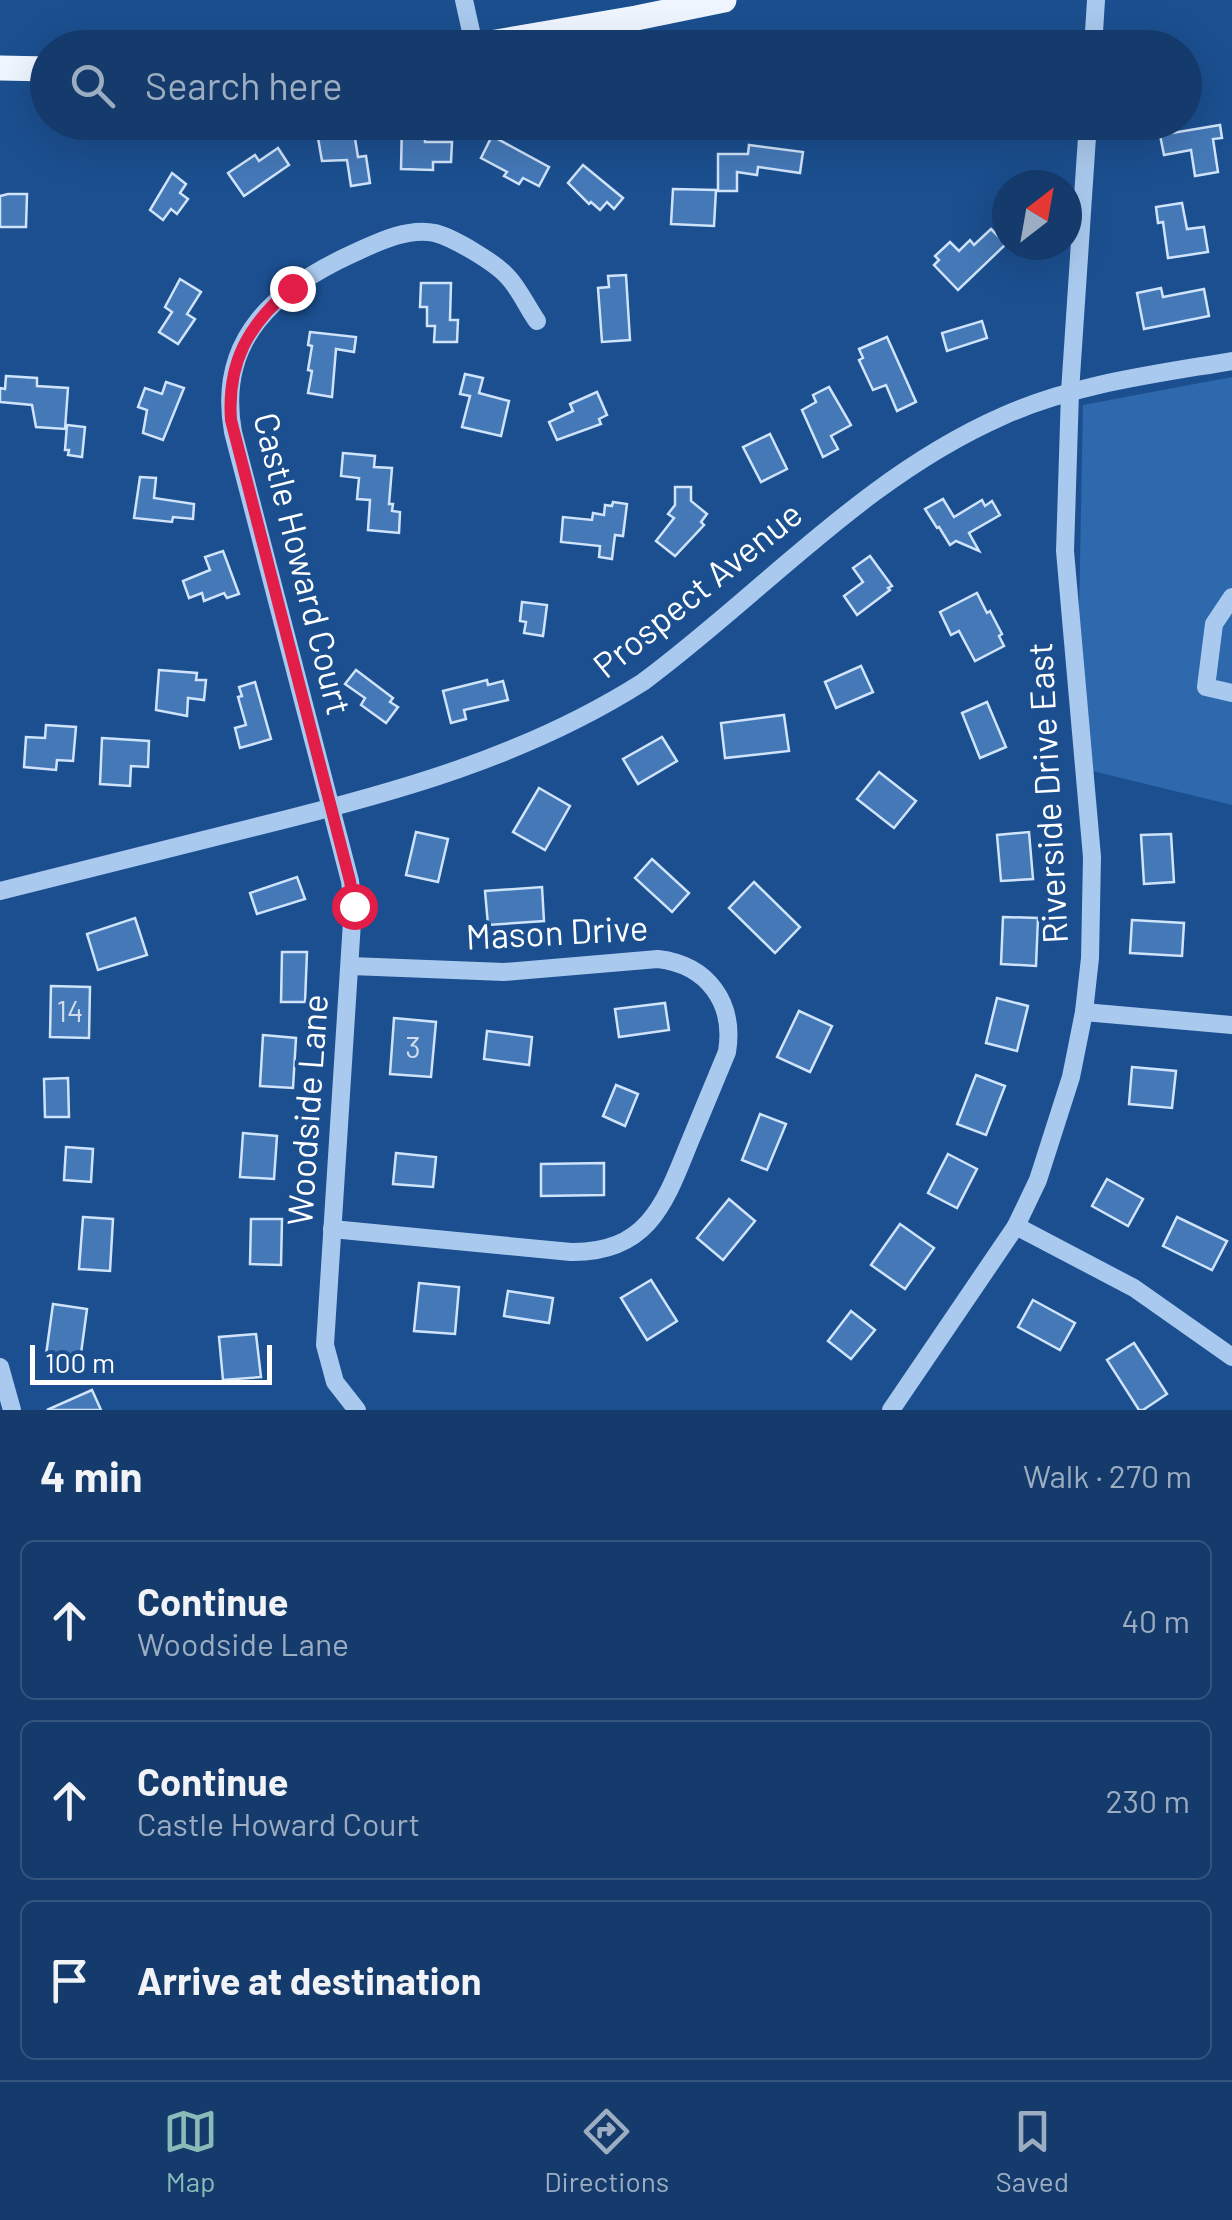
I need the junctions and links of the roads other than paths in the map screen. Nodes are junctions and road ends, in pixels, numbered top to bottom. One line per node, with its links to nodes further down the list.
1 (464, 0): 5 (street)
2 (724, 0): 4 (main road)
3 (1096, 0): 7 (street)
4 (636, 9): 6 (main road)
5 (467, 30)
6 (541, 30)
7 (1094, 30)
8 (0, 68): 9 (main road)
9 (30, 68)
10 (1087, 140): 13 (street, Riverside Drive East)
11 (536, 321): 16 (street, Castle Howard Court)
12 (1230, 367): 13 (street, Prospect Avenue)
13 (1070, 392): 16 (street, Prospect Avenue); 19 (street, Riverside Drive East)
14 (1232, 597): 15 (street)
15 (1232, 693)
16 (330, 809): 17 (street, Prospect Avenue); 18 (street, Woodside Lane)
17 (0, 892)
18 (350, 966): 22 (street, Woodside Lane); 22 (street, Mason Drive)
19 (1084, 1012): 20 (street); 21 (street, Riverside Drive East)
20 (1232, 1025)
21 (1016, 1226): 23 (street); 27 (street, Riverside Drive East)
22 (332, 1230): 26 (street, Woodside Lane)
23 (1232, 1358)
24 (0, 1367): 25 (street)
25 (12, 1410)
26 (357, 1410)
27 (891, 1410)

